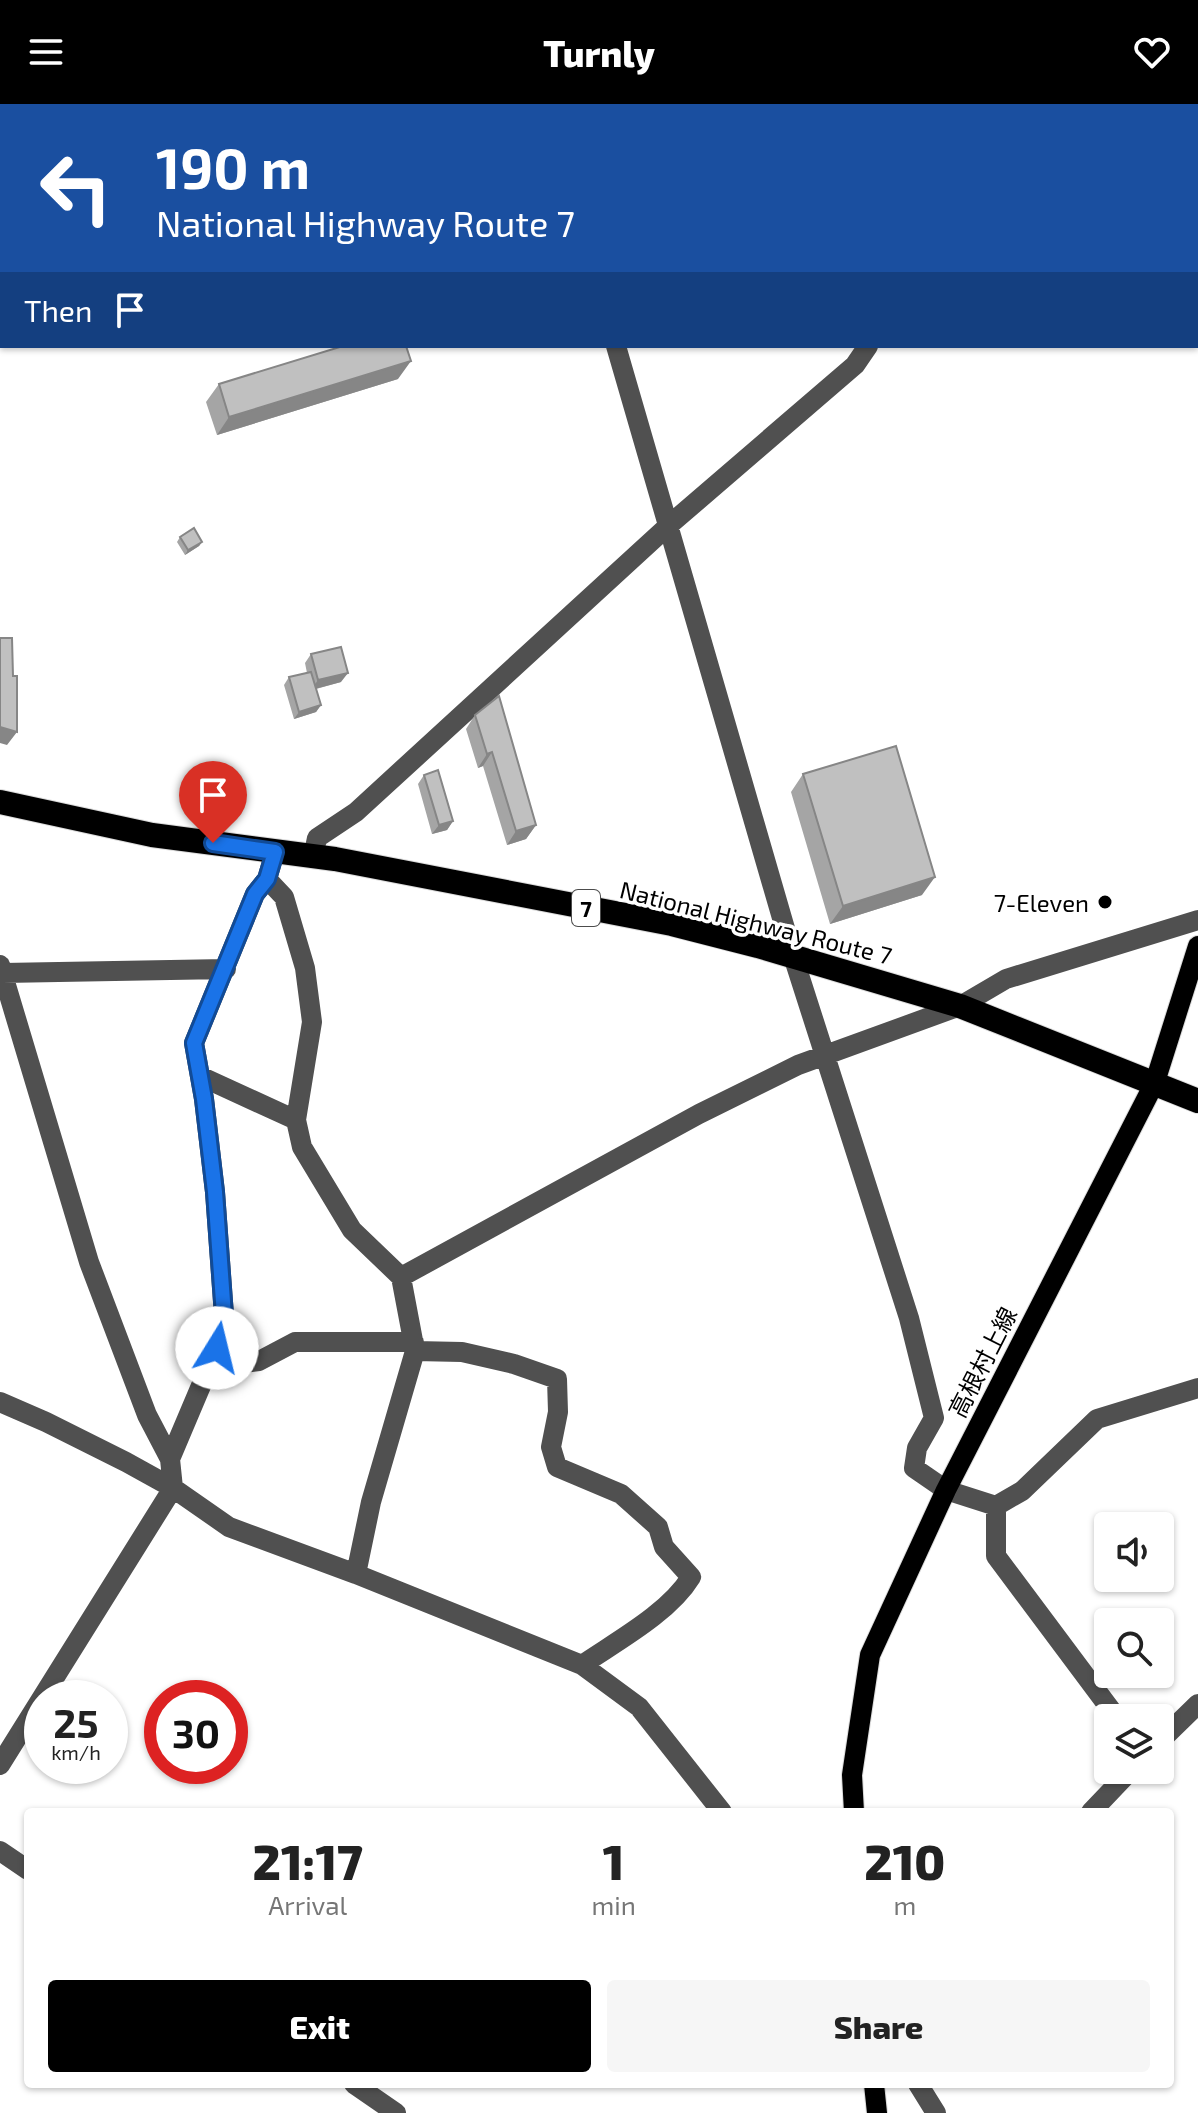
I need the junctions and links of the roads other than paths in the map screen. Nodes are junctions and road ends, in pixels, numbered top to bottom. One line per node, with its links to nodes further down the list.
1 (617, 348): 3 (street)
2 (867, 348): 3 (street)
3 (668, 526): 6 (street); 10 (street)
4 (0, 802): 5 (highway, National Highway Route 7 / 7)
5 (275, 852): 6 (highway, National Highway Route 7 / 7); 7 (street)
6 (313, 858): 10 (highway, National Highway Route 7 / 7)
7 (267, 879): 12 (street); 18 (street)
8 (1198, 920): 13 (street)
9 (1198, 946): 16 (main road, 高根村上線)
10 (793, 956): 13 (highway, National Highway Route 7 / 7); 14 (street)
11 (2, 969): 12 (street); 24 (street)
12 (226, 969): 15 (street)
13 (960, 1006): 14 (street); 16 (highway, National Highway Route 7 / 7)
14 (825, 1054): 19 (street); 26 (street)
15 (200, 1076): 18 (street); 21 (street)
16 (1155, 1082): 17 (highway, 7); 26 (main road, 高根村上線)
17 (1198, 1101)
18 (296, 1120): 19 (street)
19 (401, 1277): 20 (street)
20 (414, 1347): 21 (street); 28 (street); 29 (street)
21 (209, 1368): 24 (street)
22 (1198, 1388): 27 (street)
23 (0, 1402): 25 (street)
24 (170, 1459): 25 (street)
25 (173, 1488): 28 (street); 33 (street)
26 (946, 1490): 27 (street); 36 (main road, 高根村上線)
27 (996, 1506): 30 (street)
28 (356, 1574): 29 (street)
29 (582, 1665): 35 (street)
30 (1107, 1704)
31 (1198, 1704): 32 (street)
32 (1174, 1727)
33 (0, 1765)
34 (1118, 1784): 37 (street)
35 (719, 1808)
36 (854, 1808)
37 (1095, 1808)
38 (0, 1851): 39 (street)
39 (24, 1867)
40 (360, 2088): 43 (street)
41 (874, 2088): 44 (main road)
42 (920, 2088): 45 (street)
43 (396, 2113)
44 (877, 2113)
45 (936, 2113)

